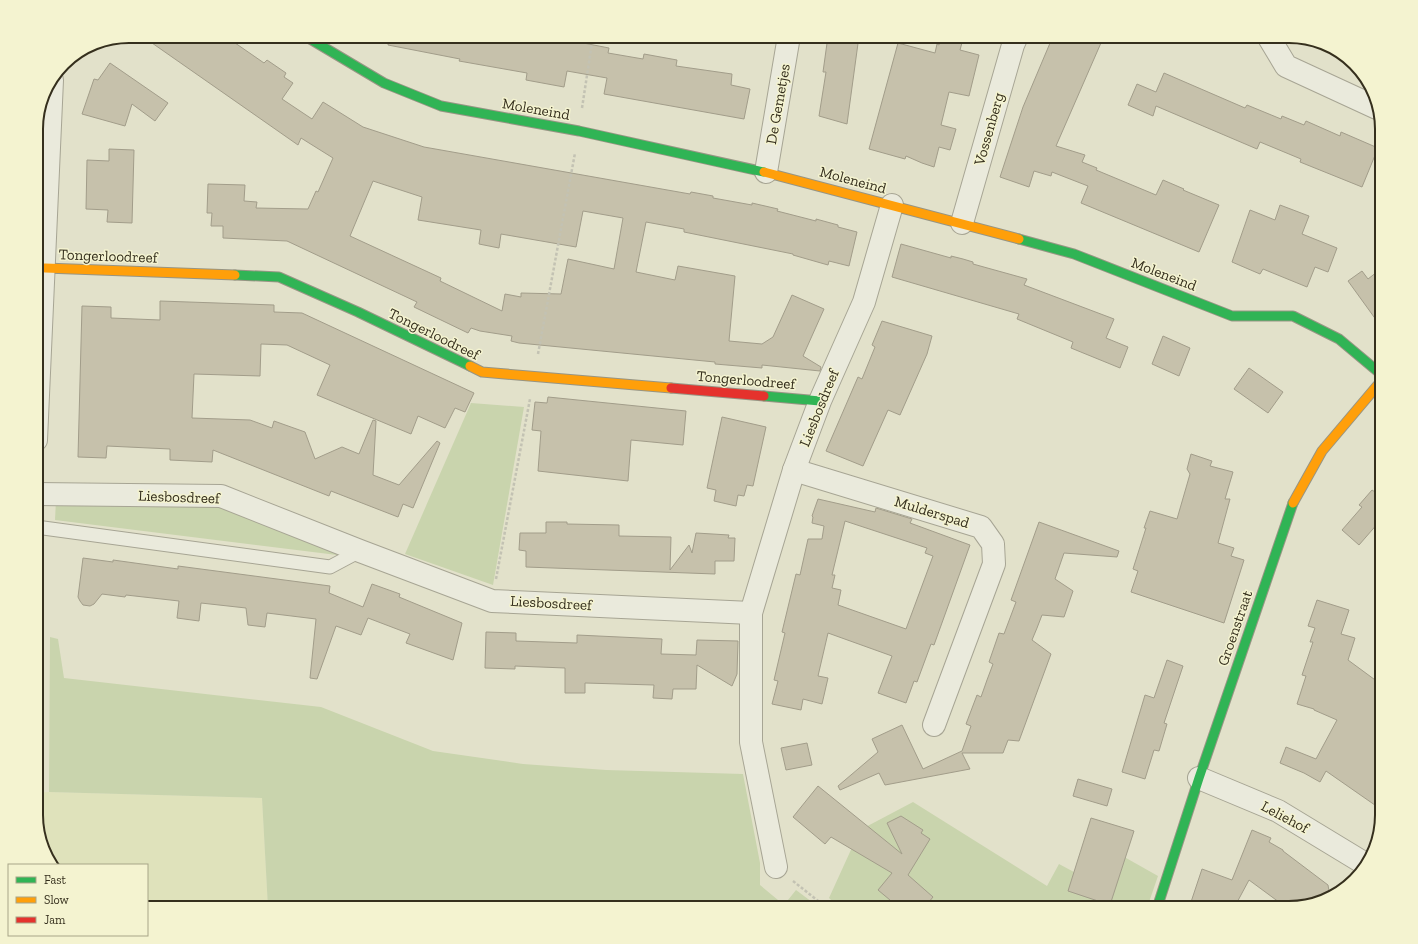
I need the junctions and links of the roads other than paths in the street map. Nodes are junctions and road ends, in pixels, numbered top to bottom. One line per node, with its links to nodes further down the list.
1 (317, 43): 7 (street, Moleneind)
2 (788, 43): 7 (street, De Gemetjes)
3 (1014, 43): 9 (street, Vossenberg)
4 (1272, 43): 6 (street)
5 (52, 92): 10 (street)
6 (1371, 105)
7 (766, 172): 8 (street, Moleneind)
8 (892, 205): 9 (street, Moleneind); 14 (street, Liesbosdreef)
9 (962, 223): 12 (street, Moleneind)
10 (45, 268): 11 (street); 14 (street, Tongerloodreef)
11 (43, 306)
12 (1375, 368)
13 (1375, 388): 21 (street, Groenstraat)
14 (820, 401): 15 (street, Liesbosdreef)
15 (794, 470): 19 (street, Liesbosdreef); 20 (street, Mulderspad)
16 (43, 494): 18 (street, Liesbosdreef)
17 (43, 528): 18 (lane)
18 (360, 551): 19 (street, Liesbosdreef)
19 (751, 613): 23 (street, Liesbosdreef)
20 (934, 725)
21 (1199, 778): 22 (street, Leliehof); 24 (street, Groenstraat)
22 (1362, 862)
23 (776, 867)
24 (1159, 901)

